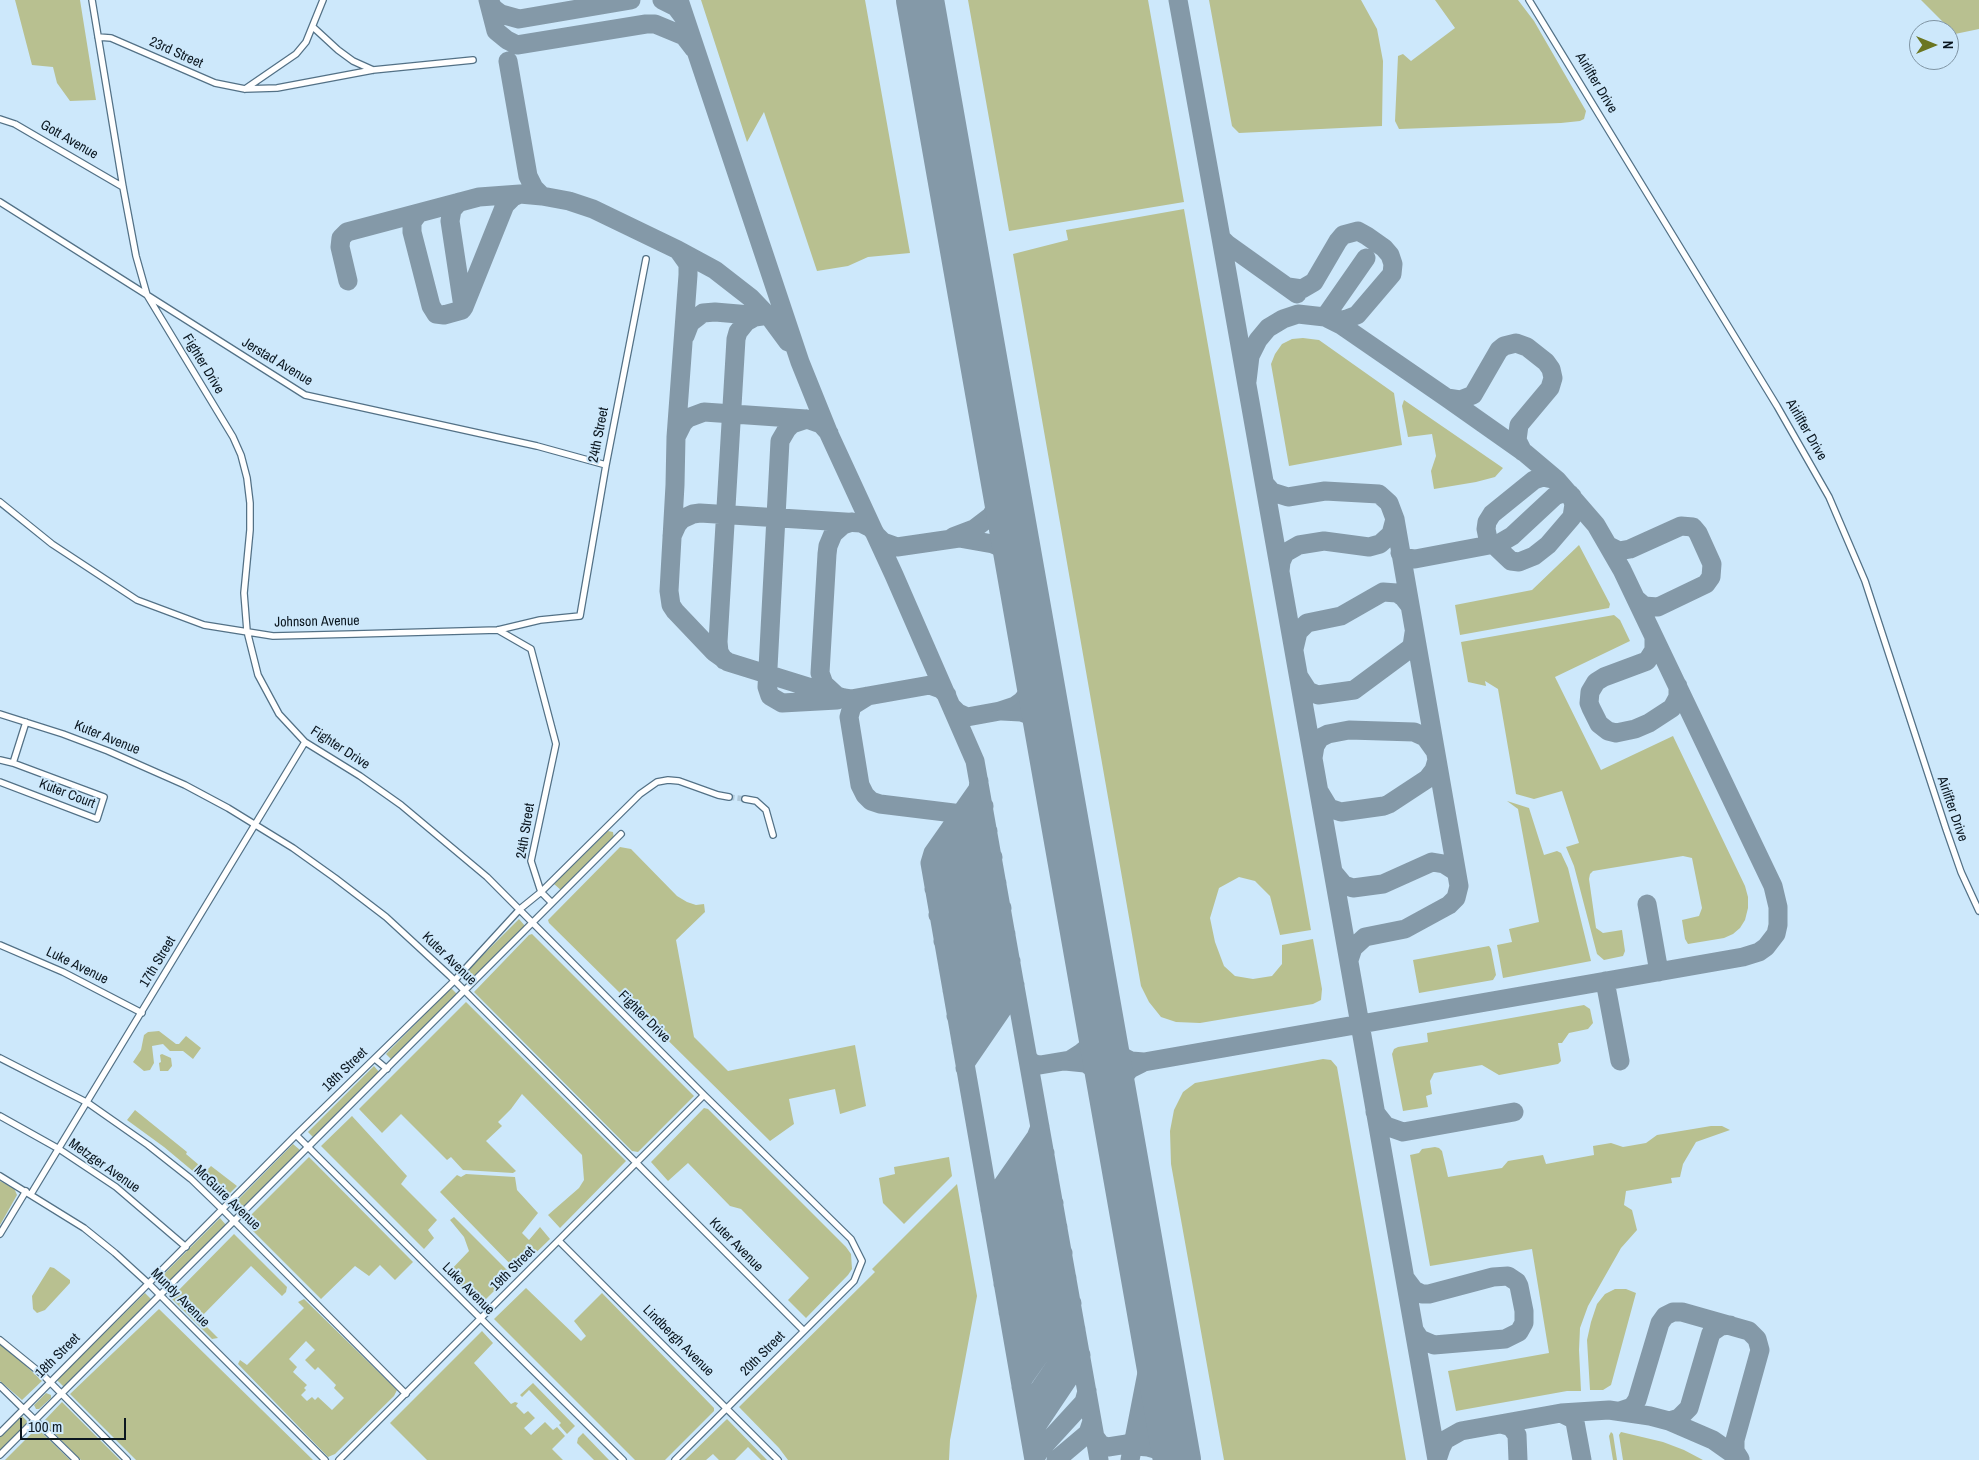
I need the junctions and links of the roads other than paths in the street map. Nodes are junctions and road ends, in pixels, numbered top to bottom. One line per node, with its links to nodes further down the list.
1 (92, 0): 5 (street, Fighter Drive)
2 (323, 0): 4 (street)
3 (1529, 0): 33 (street, Airlifter Drive)
4 (313, 27): 7 (street); 8 (street)
5 (98, 37): 8 (street, 23rd Street); 10 (street, Fighter Drive)
6 (473, 60): 7 (street, 23rd Street)
7 (373, 70): 8 (street, 23rd Street)
8 (245, 89)
9 (0, 118): 10 (street, Gott Avenue)
10 (123, 187): 13 (street, Fighter Drive)
11 (0, 202): 13 (street, Jerstad Avenue)
12 (646, 259): 14 (street, 24th Street)
13 (147, 295): 14 (street, Jerstad Avenue); 18 (street, Fighter Drive)
14 (606, 465): 16 (street, 24th Street)
15 (0, 502): 18 (street, Johnson Avenue)
16 (580, 616): 17 (street, Johnson Avenue)
17 (498, 630): 18 (street, Johnson Avenue); 30 (street, 24th Street)
18 (247, 631): 21 (street, Fighter Drive)
19 (0, 714): 20 (street, Kuter Avenue)
20 (26, 722): 23 (street); 27 (street, Kuter Avenue)
21 (305, 742): 27 (street, 17th Street); 32 (street, Fighter Drive)
22 (0, 760): 23 (street, Kuter Court)
23 (13, 763): 24 (street, Kuter Court)
24 (0, 782)
25 (730, 797): 30 (street, 18th Street)
26 (745, 799): 29 (street)
27 (256, 825): 36 (street, Kuter Avenue); 38 (street, 17th Street)
28 (621, 834): 31 (street, 18th Street)
29 (773, 835)
30 (541, 892): 31 (street, 24th Street); 32 (street, 18th Street)
31 (552, 903): 34 (street, 18th Street)
32 (520, 909): 34 (street, Fighter Drive); 36 (street, 18th Street)
33 (1979, 911)
34 (534, 922): 37 (street, 18th Street); 42 (street, Fighter Drive)
35 (0, 945): 38 (street, Luke Avenue)
36 (454, 980): 37 (street, Kuter Avenue); 40 (street, 18th Street)
37 (465, 991): 41 (street, 18th Street); 48 (street, Kuter Avenue)
38 (142, 1013): 43 (street, 17th Street)
39 (0, 1058): 43 (street, McGuire Avenue)
40 (375, 1059): 41 (street); 45 (street, 18th Street)
41 (387, 1069): 46 (street, 18th Street)
42 (704, 1095): 48 (street, 19th Street); 56 (street, Fighter Drive)
43 (88, 1103): 47 (street, 17th Street); 51 (street, McGuire Avenue)
44 (0, 1116): 47 (street, Metzger Avenue)
45 (296, 1135): 46 (street, Luke Avenue); 51 (street, 18th Street)
46 (309, 1147): 52 (street, 18th Street); 59 (street, Luke Avenue)
47 (59, 1149): 50 (street, 17th Street); 55 (street, Metzger Avenue)
48 (638, 1164): 54 (street, 19th Street); 60 (street, Kuter Avenue)
49 (0, 1176): 50 (street, Mundy Avenue)
50 (29, 1192): 53 (street, 17th Street); 57 (street, Mundy Avenue)
51 (223, 1210): 52 (street, McGuire Avenue); 55 (street, 18th Street)
52 (234, 1221): 58 (street, 18th Street); 65 (street, McGuire Avenue)
53 (0, 1234)
54 (559, 1241): 59 (street, 19th Street); 66 (street, Lindbergh Avenue)
55 (186, 1247): 57 (street, 18th Street)
56 (862, 1261): 60 (street, 20th Street)
57 (149, 1284): 58 (street, Mundy Avenue); 62 (street, 18th Street)
58 (160, 1296): 64 (street, 18th Street); 73 (street, Mundy Avenue)
59 (481, 1319): 65 (street, 19th Street); 75 (street, Luke Avenue)
60 (804, 1331): 66 (street, 20th Street)
61 (0, 1340): 62 (street)
62 (50, 1382): 64 (street); 67 (street, 18th Street)
63 (0, 1386): 67 (street)
64 (61, 1394): 68 (street, 18th Street); 72 (street)
65 (406, 1394): 74 (street, 19th Street)
66 (728, 1408): 76 (street, 20th Street); 77 (street, Lindbergh Avenue)
67 (24, 1409): 68 (street); 69 (street, 18th Street)
68 (36, 1419): 70 (street, 18th Street); 71 (street)
69 (0, 1433)
70 (0, 1456)
71 (76, 1460)
72 (127, 1460)
73 (325, 1460)
74 (339, 1460)
75 (623, 1460)
76 (676, 1460)
77 (778, 1460)

